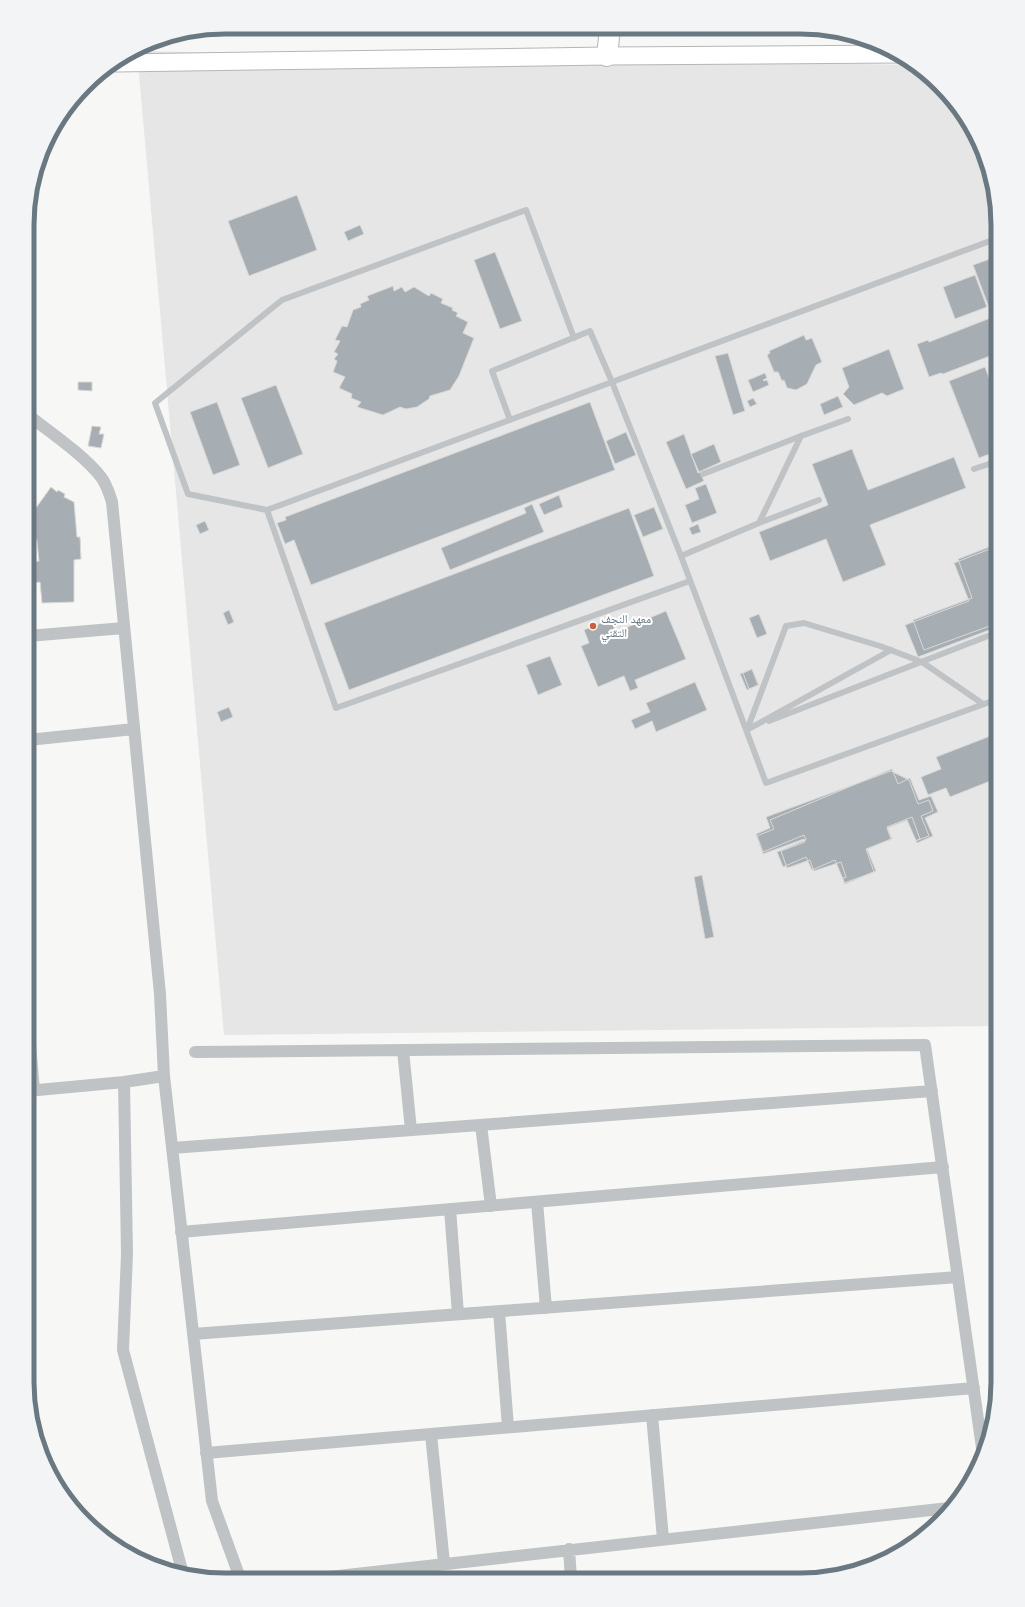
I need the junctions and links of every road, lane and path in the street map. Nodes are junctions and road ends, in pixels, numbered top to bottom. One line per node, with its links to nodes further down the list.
1 (609, 34): 3 (highway)
2 (884, 54): 3 (main road)
3 (607, 56): 4 (main road)
4 (125, 63)
5 (991, 241): 7 (lane)
6 (574, 338): 7 (lane); 10 (lane); 16 (lane)
7 (612, 382): 10 (lane); 18 (lane)
8 (848, 419): 11 (lane)
9 (34, 420): 20 (street)
10 (510, 420): 16 (lane)
11 (801, 436): 14 (lane); 17 (lane)
12 (991, 463): 13 (lane)
13 (974, 469)
14 (703, 474)
15 (819, 500): 17 (lane)
16 (267, 510): 19 (lane)
17 (758, 523): 18 (lane)
18 (680, 556): 19 (lane)
19 (690, 581): 28 (lane)
20 (124, 628): 21 (street); 27 (street)
21 (34, 636)
22 (988, 636): 24 (lane)
23 (891, 650): 24 (lane); 28 (lane); 28 (lane)
24 (922, 662): 26 (lane); 28 (lane)
25 (991, 701): 26 (lane)
26 (983, 704): 28 (lane)
27 (134, 729): 29 (street); 32 (street)
28 (747, 730)
29 (34, 739)
30 (403, 1050): 31 (street); 35 (street); 37 (street)
31 (195, 1052)
32 (164, 1076): 33 (street); 38 (street)
33 (124, 1082): 34 (street); 59 (street)
34 (34, 1090)
35 (932, 1090): 36 (street); 39 (street)
36 (481, 1125): 37 (street); 41 (street)
37 (411, 1130): 38 (street)
38 (172, 1148): 43 (street)
39 (943, 1168): 40 (street); 44 (street)
40 (537, 1202): 41 (street); 45 (street)
41 (491, 1206): 42 (street)
42 (450, 1209): 43 (street); 47 (street)
43 (181, 1232): 48 (street)
44 (958, 1277): 45 (street); 49 (street)
45 (546, 1308): 46 (street)
46 (499, 1311): 47 (street); 51 (street)
47 (458, 1314): 48 (street)
48 (193, 1334): 54 (street)
49 (974, 1388): 50 (street); 53 (street)
50 (652, 1415): 51 (street); 56 (street)
51 (508, 1427): 52 (street)
52 (431, 1434): 54 (street); 58 (street)
53 (981, 1442)
54 (206, 1453): 60 (street)
55 (943, 1509): 56 (street)
56 (662, 1539): 57 (street)
57 (569, 1549): 58 (street); 62 (street)
58 (444, 1563): 61 (street)
59 (181, 1567)
60 (238, 1573)
61 (361, 1573)
62 (571, 1573)

